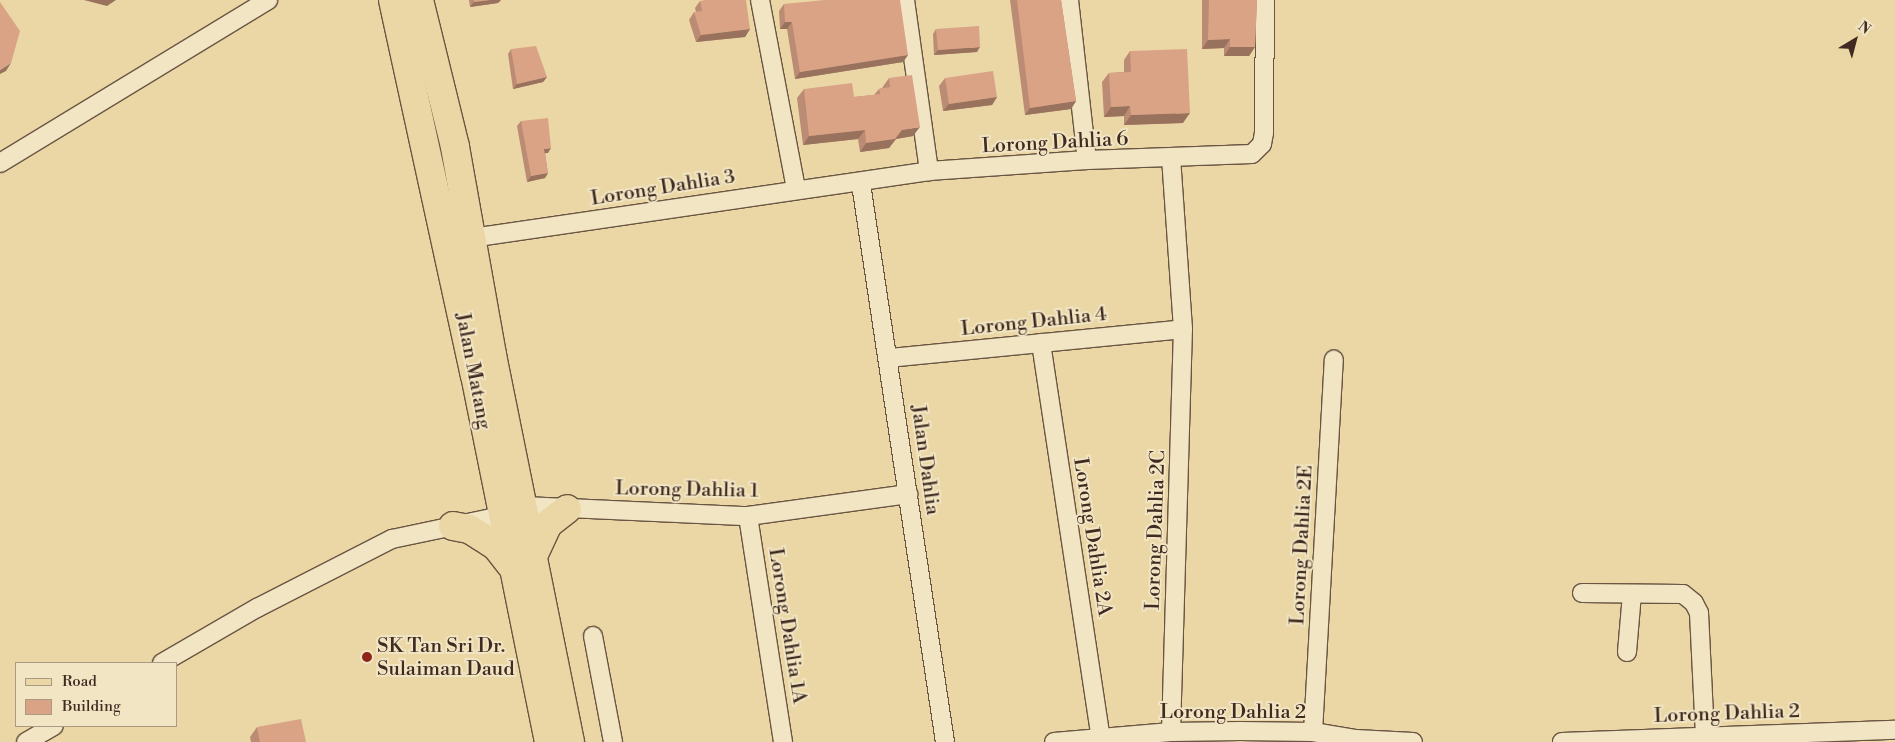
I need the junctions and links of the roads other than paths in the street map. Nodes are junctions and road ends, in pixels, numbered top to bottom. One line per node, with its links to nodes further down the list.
1 (268, 0): 10 (street)
2 (393, 0): 21 (main road, Jalan Matang)
3 (419, 0): 14 (main road, Jalan Matang)
4 (760, 0): 13 (street)
5 (905, 0): 11 (street)
6 (1069, 0): 8 (street)
7 (1265, 0): 9 (street, Lorong Dahlia 6)
8 (1087, 160): 9 (street, Lorong Dahlia 6); 11 (street, Lorong Dahlia 6)
9 (1171, 160): 15 (street, Lorong Dahlia 2C)
10 (0, 163)
11 (929, 171): 12 (street, Lorong Dahlia 6)
12 (861, 184): 13 (street, Lorong Dahlia 3); 17 (street, Jalan Dahlia)
13 (796, 189): 14 (street, Lorong Dahlia 3)
14 (471, 238): 21 (main road, Jalan Matang)
15 (1184, 329): 16 (street, Lorong Dahlia 4); 32 (street, Lorong Dahlia 2C)
16 (1041, 343): 17 (street, Lorong Dahlia 4); 35 (street, Lorong Dahlia 2A)
17 (889, 358): 19 (street, Jalan Dahlia)
18 (1334, 360): 33 (street, Lorong Dahlia 2E)
19 (908, 494): 22 (street, Lorong Dahlia 1); 41 (street, Jalan Dahlia)
20 (567, 508): 21 (street, Lorong Dahlia 1); 22 (street, Lorong Dahlia 1); 24 (main road)
21 (512, 511): 23 (street, Lorong Dahlia 1); 24 (main road, Jalan Matang)
22 (748, 516): 40 (street, Lorong Dahlia 1A)
23 (453, 526): 24 (main road); 29 (street, Lorong Dahlia 1)
24 (522, 560): 37 (main road, Jalan Matang); 38 (main road, Jalan Matang)
25 (1582, 593): 26 (street)
26 (1632, 594): 28 (street); 34 (street)
27 (593, 636): 39 (street)
28 (1627, 652)
29 (164, 662)
30 (52, 727): 36 (street)
31 (1895, 730): 34 (street, Lorong Dahlia 2)
32 (1171, 732): 33 (street, Lorong Dahlia 2); 35 (street, Lorong Dahlia 2)
33 (1313, 732): 43 (street, Lorong Dahlia 2)
34 (1705, 736): 44 (street, Lorong Dahlia 2)
35 (1102, 738): 42 (street, Lorong Dahlia 2)
36 (26, 742)
37 (549, 742)
38 (570, 742)
39 (613, 742)
40 (783, 742)
41 (945, 742)
42 (1054, 742)
43 (1413, 742)
44 (1562, 742)

